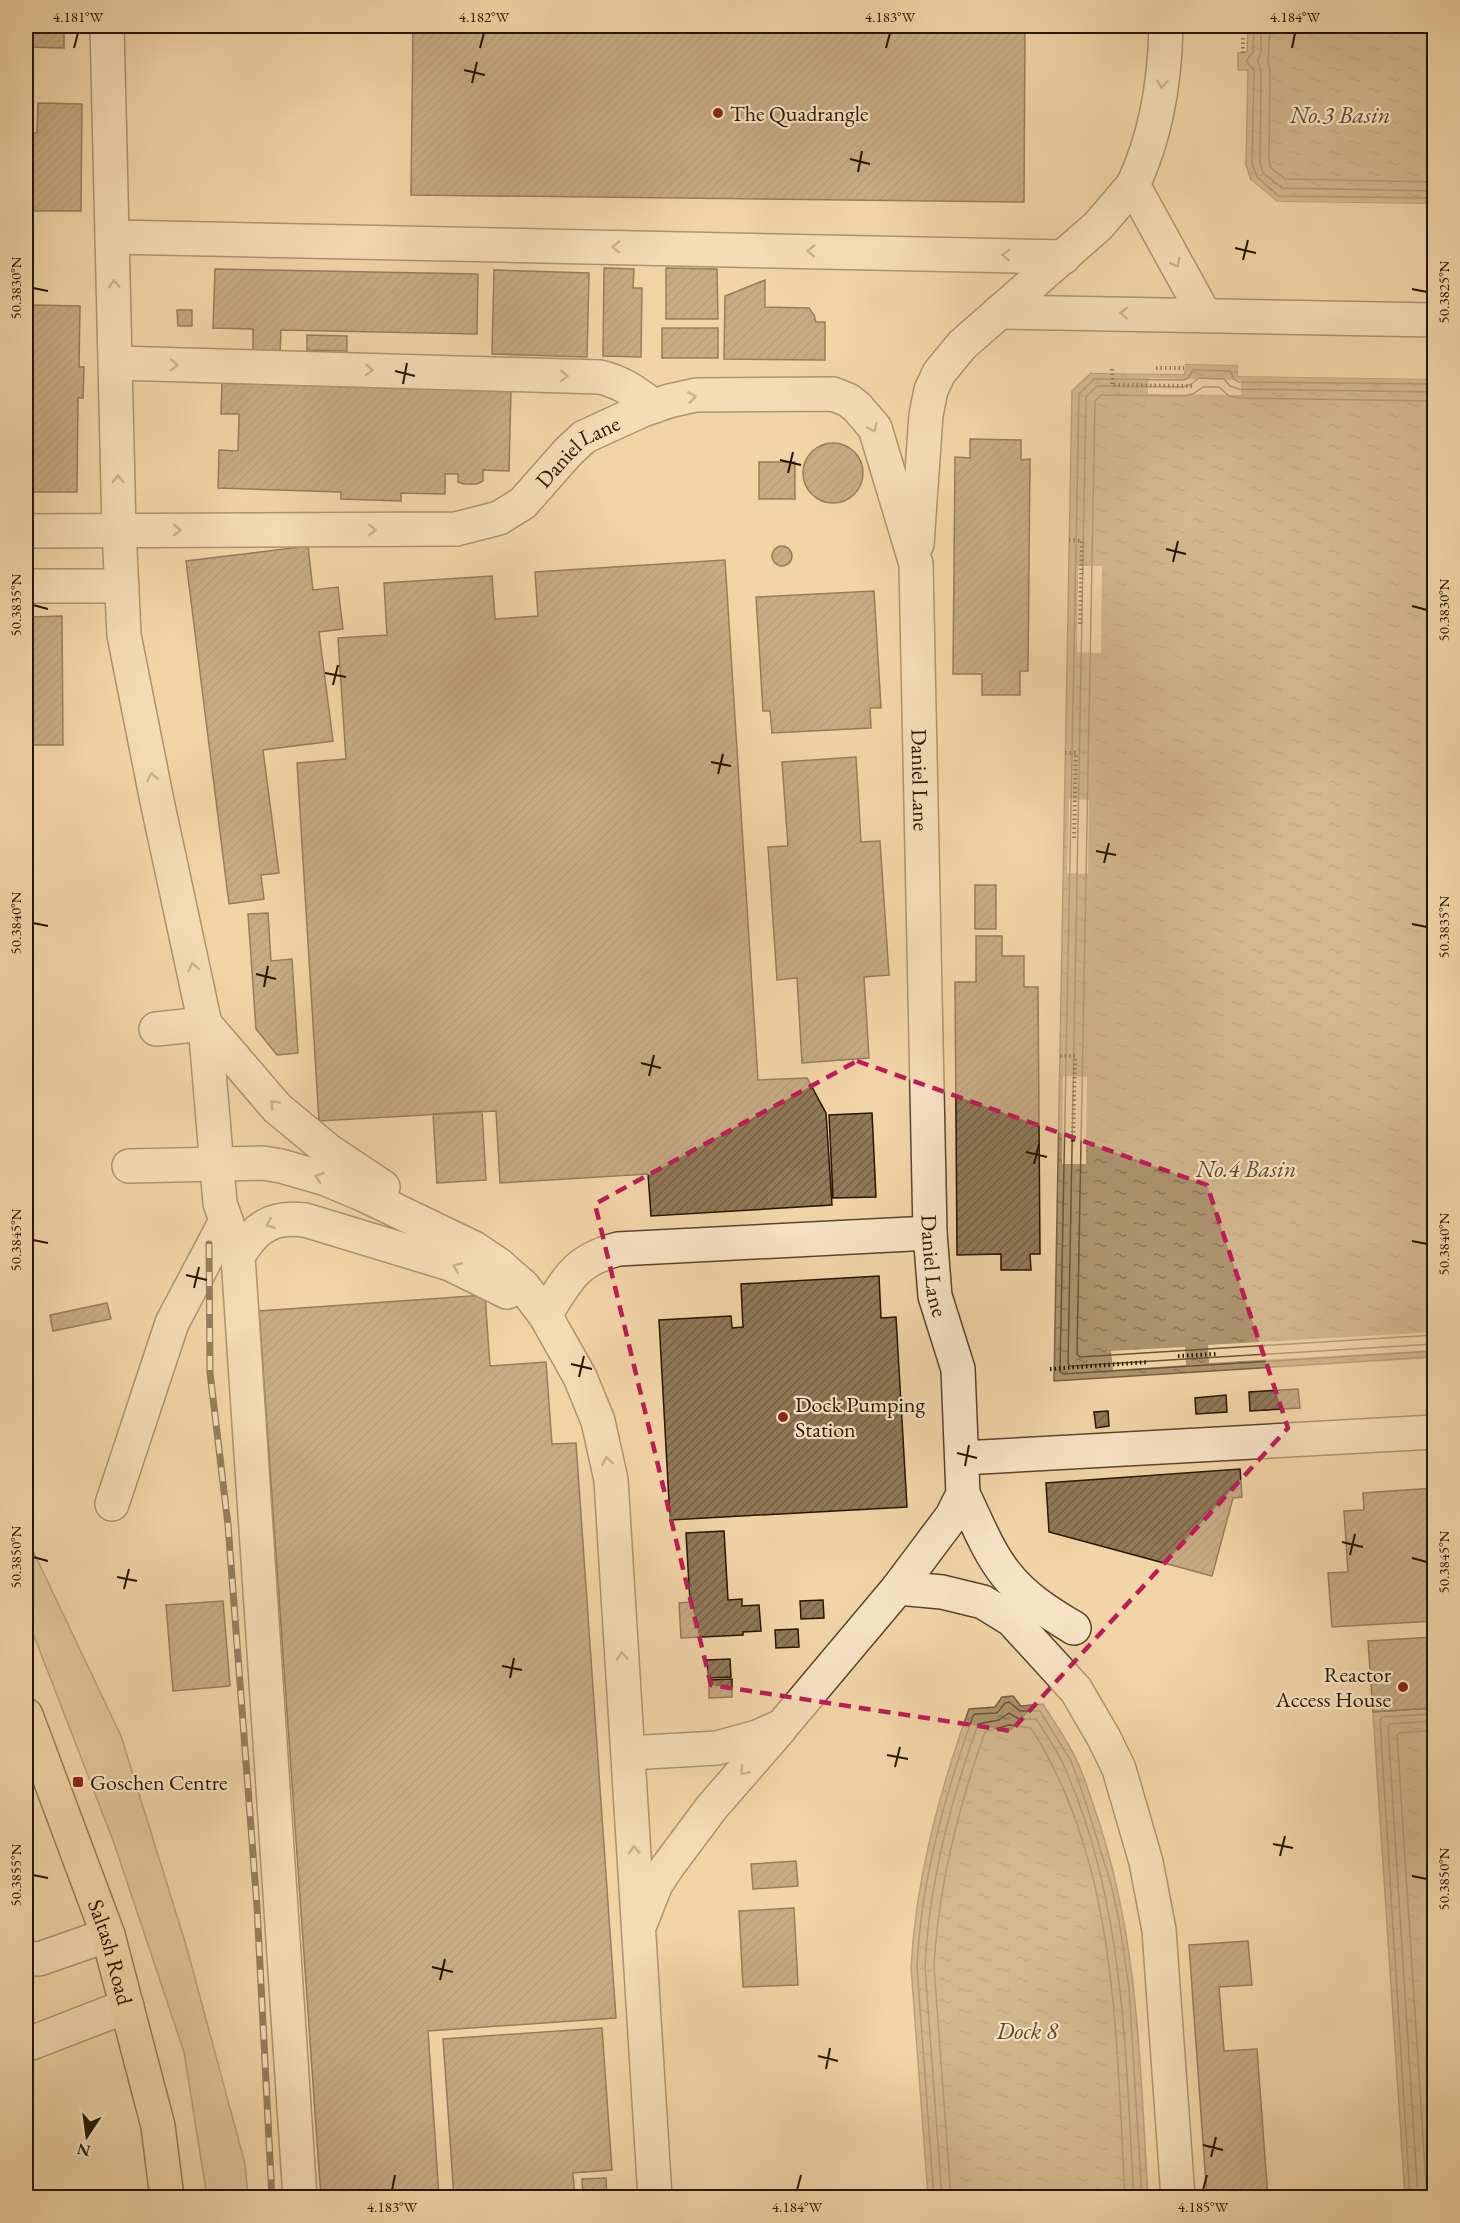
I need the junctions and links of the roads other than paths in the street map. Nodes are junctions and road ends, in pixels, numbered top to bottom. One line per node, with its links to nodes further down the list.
1 (107, 26): 4 (lane)
2 (1166, 26): 3 (lane, one-way to 3)
3 (1133, 185): 5 (lane); 7 (lane, one-way to 7)
4 (112, 237): 5 (lane, one-way to 4); 9 (lane, one-way to 4)
5 (1064, 257): 6 (lane)
6 (999, 312): 7 (lane, one-way to 6); 13 (lane)
7 (1204, 314): 8 (lane)
8 (1434, 320)
9 (116, 363): 10 (lane, one-way to 10); 11 (lane, one-way to 9)
10 (654, 406): 11 (lane, Daniel Lane, one-way to 10); 13 (lane, Daniel Lane, one-way to 13)
11 (119, 530): 12 (lane, Daniel Lane); 15 (lane)
12 (26, 531)
13 (916, 564): 21 (lane, Daniel Lane)
14 (26, 586): 15 (lane)
15 (122, 586): 16 (lane, one-way to 15)
16 (205, 1024): 17 (lane); 18 (lane); 22 (lane, one-way to 16)
17 (156, 1029)
18 (218, 1163): 19 (lane); 20 (lane); 22 (lane, one-way to 18)
19 (129, 1166)
20 (226, 1221): 23 (lane); 28 (lane)
21 (930, 1233): 24 (lane); 26 (lane, Daniel Lane)
22 (474, 1248): 24 (lane)
23 (238, 1256): 24 (lane, one-way to 23); 41 (lane)
24 (544, 1315): 33 (lane, one-way to 24)
25 (1434, 1431): 26 (lane)
26 (962, 1458): 27 (lane, Daniel Lane)
27 (963, 1494): 29 (lane); 30 (lane)
28 (112, 1504)
29 (898, 1588): 30 (lane); 32 (lane)
30 (983, 1602): 42 (lane)
31 (26, 1715): 35 (main road, Saltash Road)
32 (782, 1726): 33 (lane); 34 (lane, one-way to 34)
33 (628, 1753): 34 (lane, one-way to 33)
34 (638, 1929): 39 (lane)
35 (108, 1935): 36 (lane); 37 (main road, Saltash Road)
36 (26, 1958)
37 (127, 2006): 38 (lane); 40 (main road, Saltash Road)
38 (26, 2045)
39 (652, 2194)
40 (167, 2198)
41 (300, 2198)
42 (1178, 2198)

